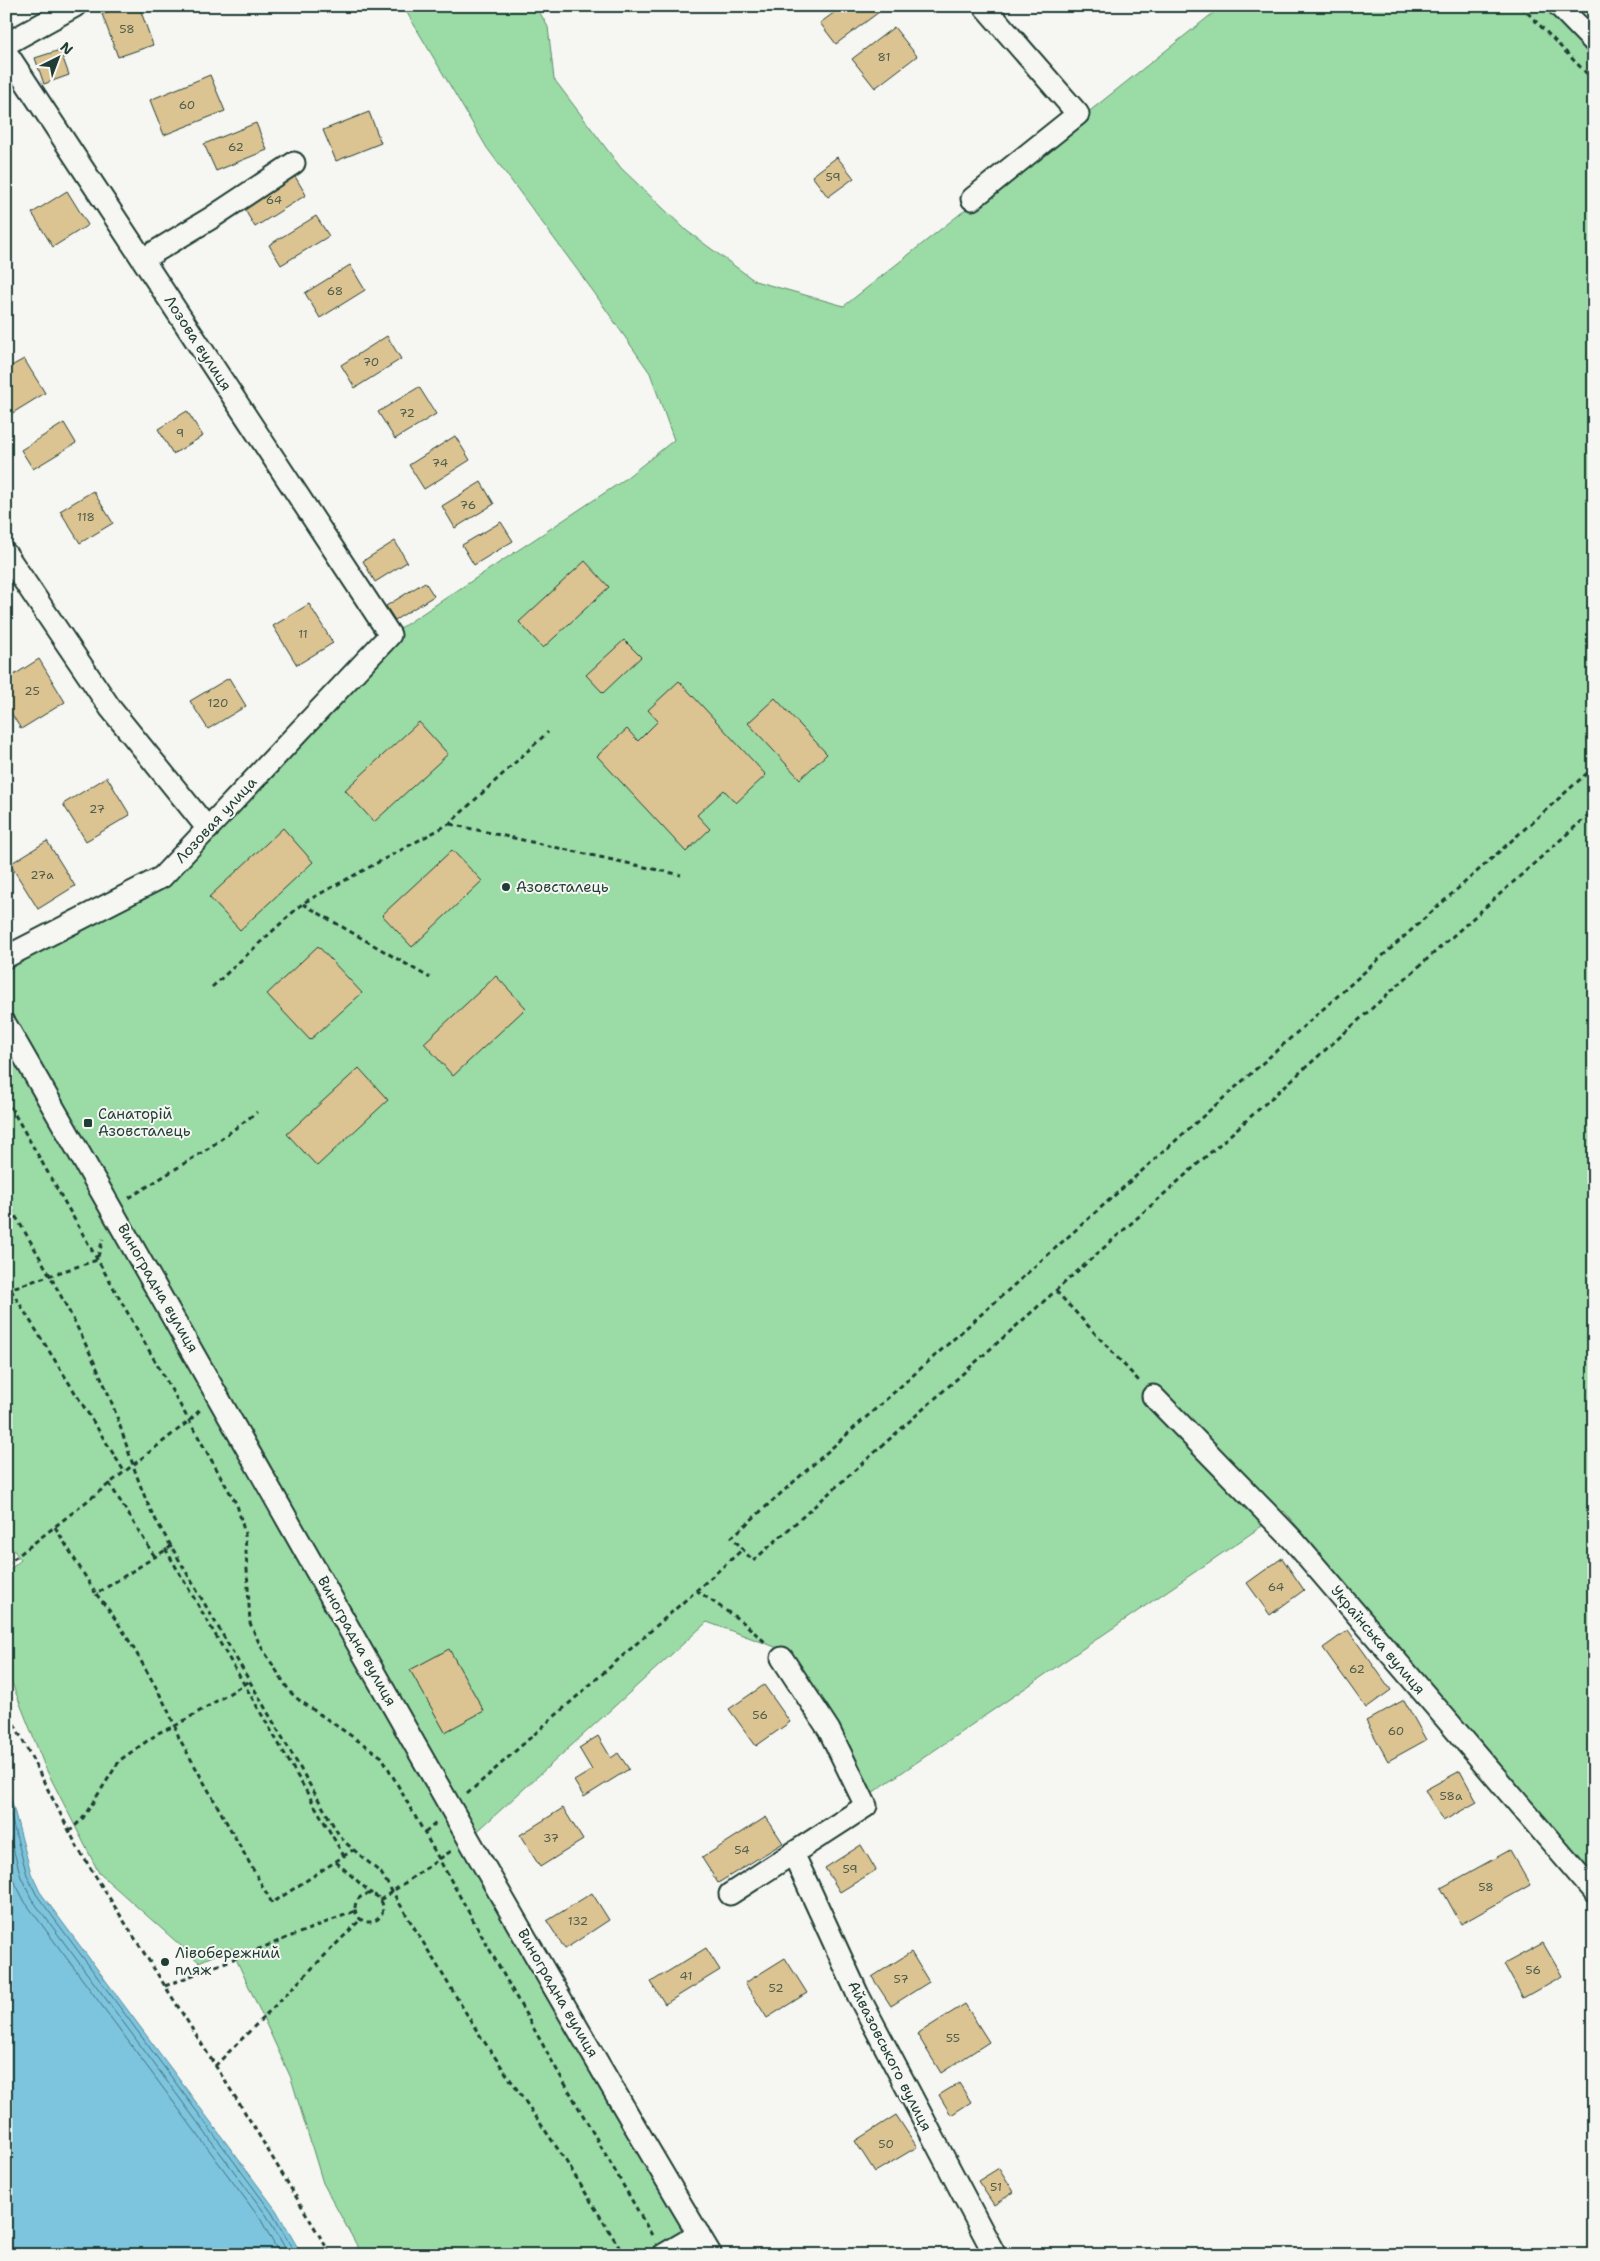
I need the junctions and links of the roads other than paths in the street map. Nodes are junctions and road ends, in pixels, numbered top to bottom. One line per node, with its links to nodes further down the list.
1 (76, 6): 5 (street)
2 (984, 6): 8 (street)
3 (1559, 6): 4 (street)
4 (1594, 42)
5 (6, 44)
6 (6, 52): 9 (street, Лозова вулиця)
7 (294, 162): 9 (street)
8 (972, 199)
9 (143, 258): 11 (street, Лозова вулиця)
10 (6, 554): 12 (street)
11 (390, 635): 12 (street, Лозовая улица)
12 (208, 829): 13 (street, Лозовая улица)
13 (6, 957)
14 (6, 1025): 20 (street, Виноградна вулиця)
15 (1153, 1396): 18 (street, Українська вулиця)
16 (782, 1658): 17 (street)
17 (793, 1853): 19 (street); 23 (street, Айвазовського вулиця)
18 (1594, 1892)
19 (730, 1894)
20 (699, 2234): 21 (street); 22 (street, Виноградна вулиця)
21 (664, 2255)
22 (711, 2255)
23 (995, 2255)

